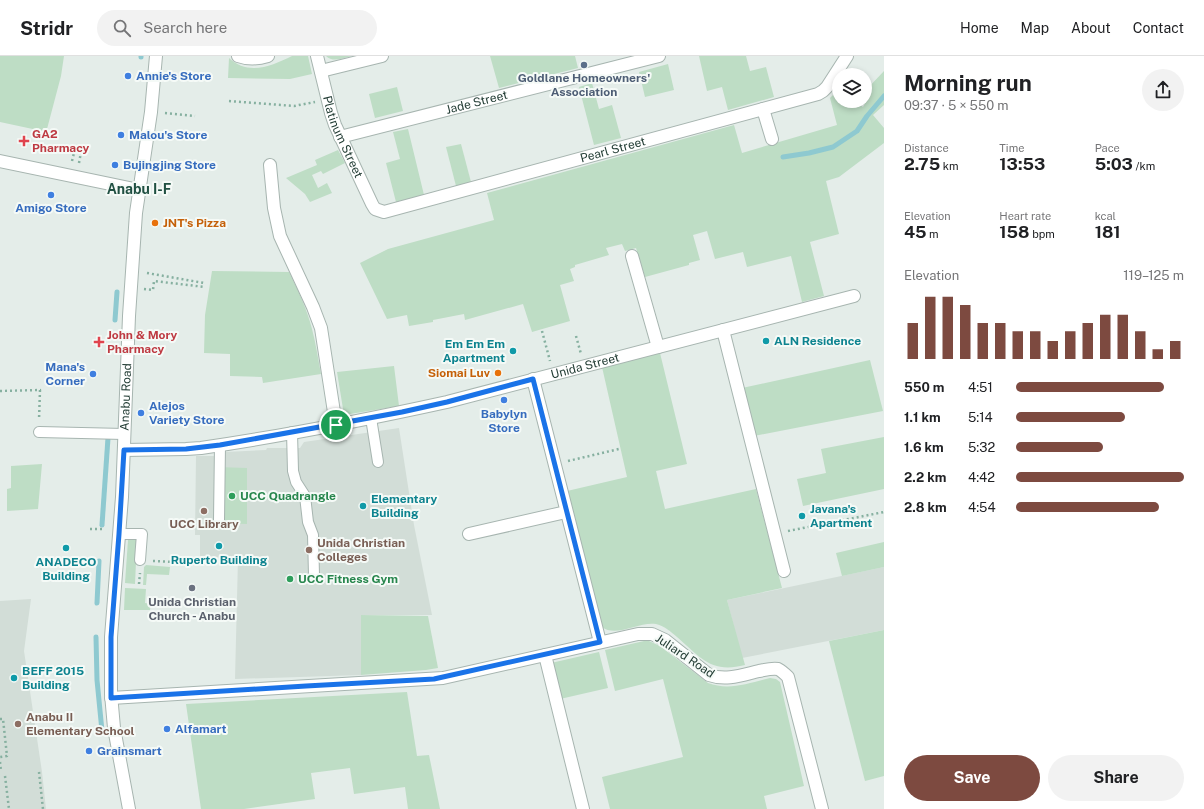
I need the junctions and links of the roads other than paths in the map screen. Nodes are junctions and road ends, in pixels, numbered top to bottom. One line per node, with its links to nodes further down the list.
1 (156, 56): 14 (street, Anabu Road)
2 (238, 56): 3 (street)
3 (268, 56)
4 (318, 56): 8 (street, Platinum Street)
5 (382, 56): 8 (street)
6 (659, 56): 10 (street, Jade Street)
7 (848, 56): 9 (street, Pearl Street)
8 (321, 71): 10 (street, Platinum Street)
9 (763, 109): 11 (street); 15 (street, Pearl Street)
10 (340, 137): 15 (street, Platinum Street)
11 (772, 139)
12 (0, 161): 14 (street)
13 (270, 166): 22 (street)
14 (139, 190): 25 (street, Anabu Road)
15 (379, 211)
16 (632, 256): 19 (street)
17 (854, 296): 18 (street, Unida Street)
18 (723, 330): 19 (street, Unida Street); 34 (street)
19 (658, 346): 20 (street, Unida Street)
20 (533, 379): 21 (street, Unida Street); 29 (street)
21 (370, 418): 22 (street, Unida Street); 28 (lane)
22 (336, 425): 24 (street, Unida Street)
23 (39, 432): 25 (lane)
24 (292, 432): 26 (street, Unida Street); 35 (lane)
25 (124, 434): 27 (street, Anabu Road)
26 (220, 445): 27 (street, Unida Street); 30 (lane)
27 (124, 450): 31 (street, Anabu Road)
28 (378, 462)
29 (566, 512): 32 (street); 36 (street)
30 (219, 520)
31 (116, 531): 33 (lane); 38 (street, Anabu Road)
32 (469, 534)
33 (140, 560)
34 (784, 571)
35 (314, 575)
36 (600, 642): 37 (street, Juliard Road); 41 (street, Juliard Road)
37 (545, 655): 38 (street, Juliard Road); 40 (street)
38 (111, 698): 39 (street, Anabu Road)
39 (129, 809)
40 (583, 809)
41 (822, 809)

